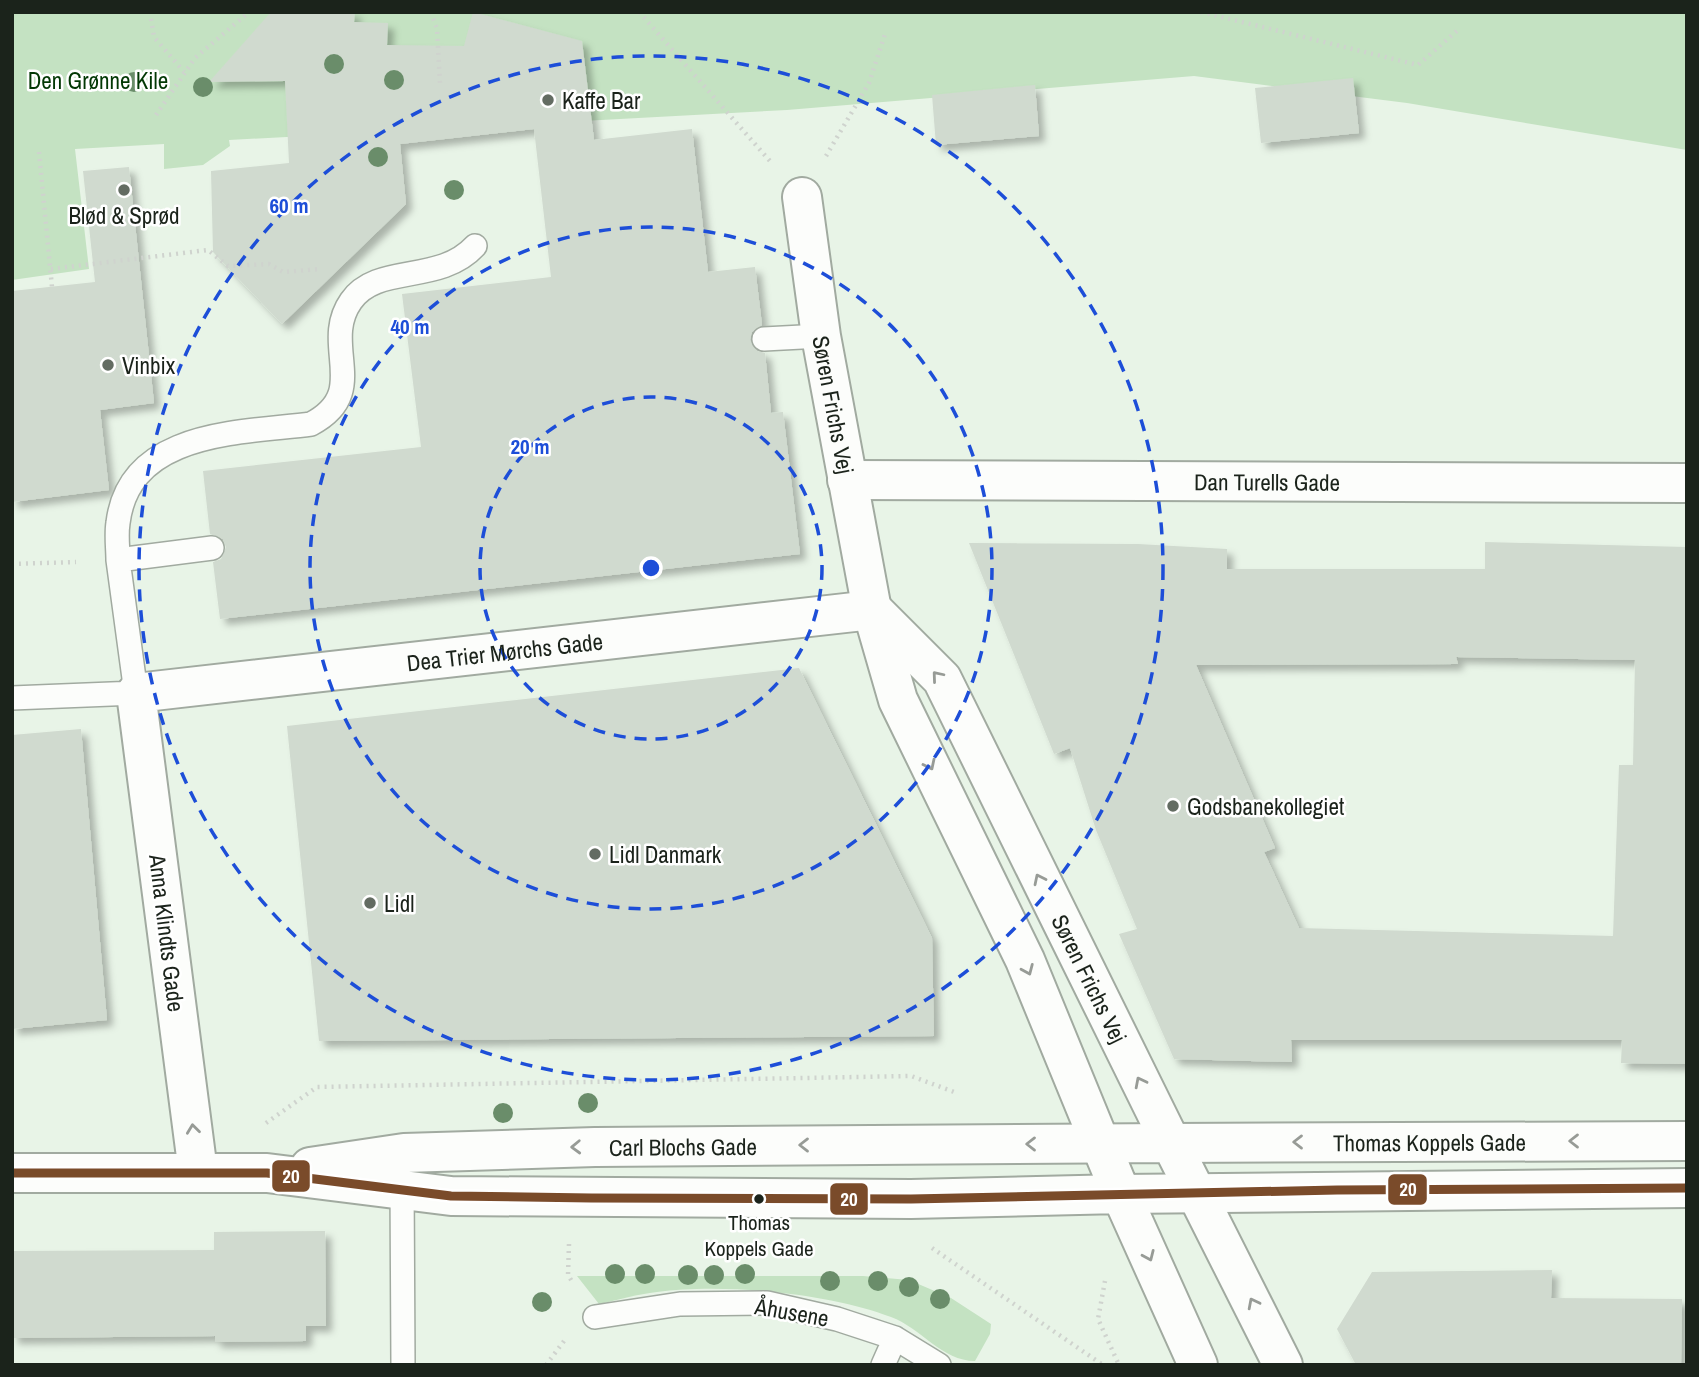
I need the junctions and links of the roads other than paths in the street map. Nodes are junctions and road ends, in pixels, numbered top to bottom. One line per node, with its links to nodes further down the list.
1 (803, 197): 3 (street, Søren Frichs Vej)
2 (475, 246): 8 (lane)
3 (821, 336): 4 (lane); 5 (street, Søren Frichs Vej)
4 (764, 339)
5 (847, 480): 6 (street, Dan Turells Gade); 9 (street, Søren Frichs Vej)
6 (1687, 483)
7 (212, 548): 8 (lane)
8 (118, 560): 10 (lane)
9 (872, 610): 10 (street, Dea Trier Mørchs Gade); 13 (street, Søren Frichs Vej, one-way to 13); 14 (street, Søren Frichs Vej, one-way to 9)
10 (136, 694): 11 (lane); 16 (street, Anna Klindts Gade, one-way to 10)
11 (12, 698)
12 (1687, 1141): 14 (street, Thomas Koppels Gade, one-way to 14)
13 (1100, 1143): 14 (street, Thomas Koppels Gade); 15 (street, Carl Blochs Gade, one-way to 15); 22 (street, Søren Frichs Vej)
14 (1171, 1143): 21 (street, Søren Frichs Vej)
15 (404, 1153): 18 (street, Carl Blochs Gade); 20 (lane)
16 (198, 1172): 17 (street, Carl Blochs Gade); 18 (street, Carl Blochs Gade)
17 (12, 1173)
18 (267, 1173): 20 (street, Carl Blochs Gade)
19 (1687, 1188): 21 (street, Thomas Koppels Gade)
20 (401, 1192): 22 (street, Carl Blochs Gade); 25 (lane)
21 (1196, 1193): 22 (street, Thomas Koppels Gade); 29 (street, Søren Frichs Vej, one-way to 21)
22 (1121, 1194): 28 (street, Søren Frichs Vej, one-way to 28)
23 (595, 1317): 24 (lane, Åhusene)
24 (895, 1338): 26 (lane); 27 (lane, Åhusene)
25 (403, 1365)
26 (883, 1365)
27 (939, 1365)
28 (1198, 1365)
29 (1283, 1365)

